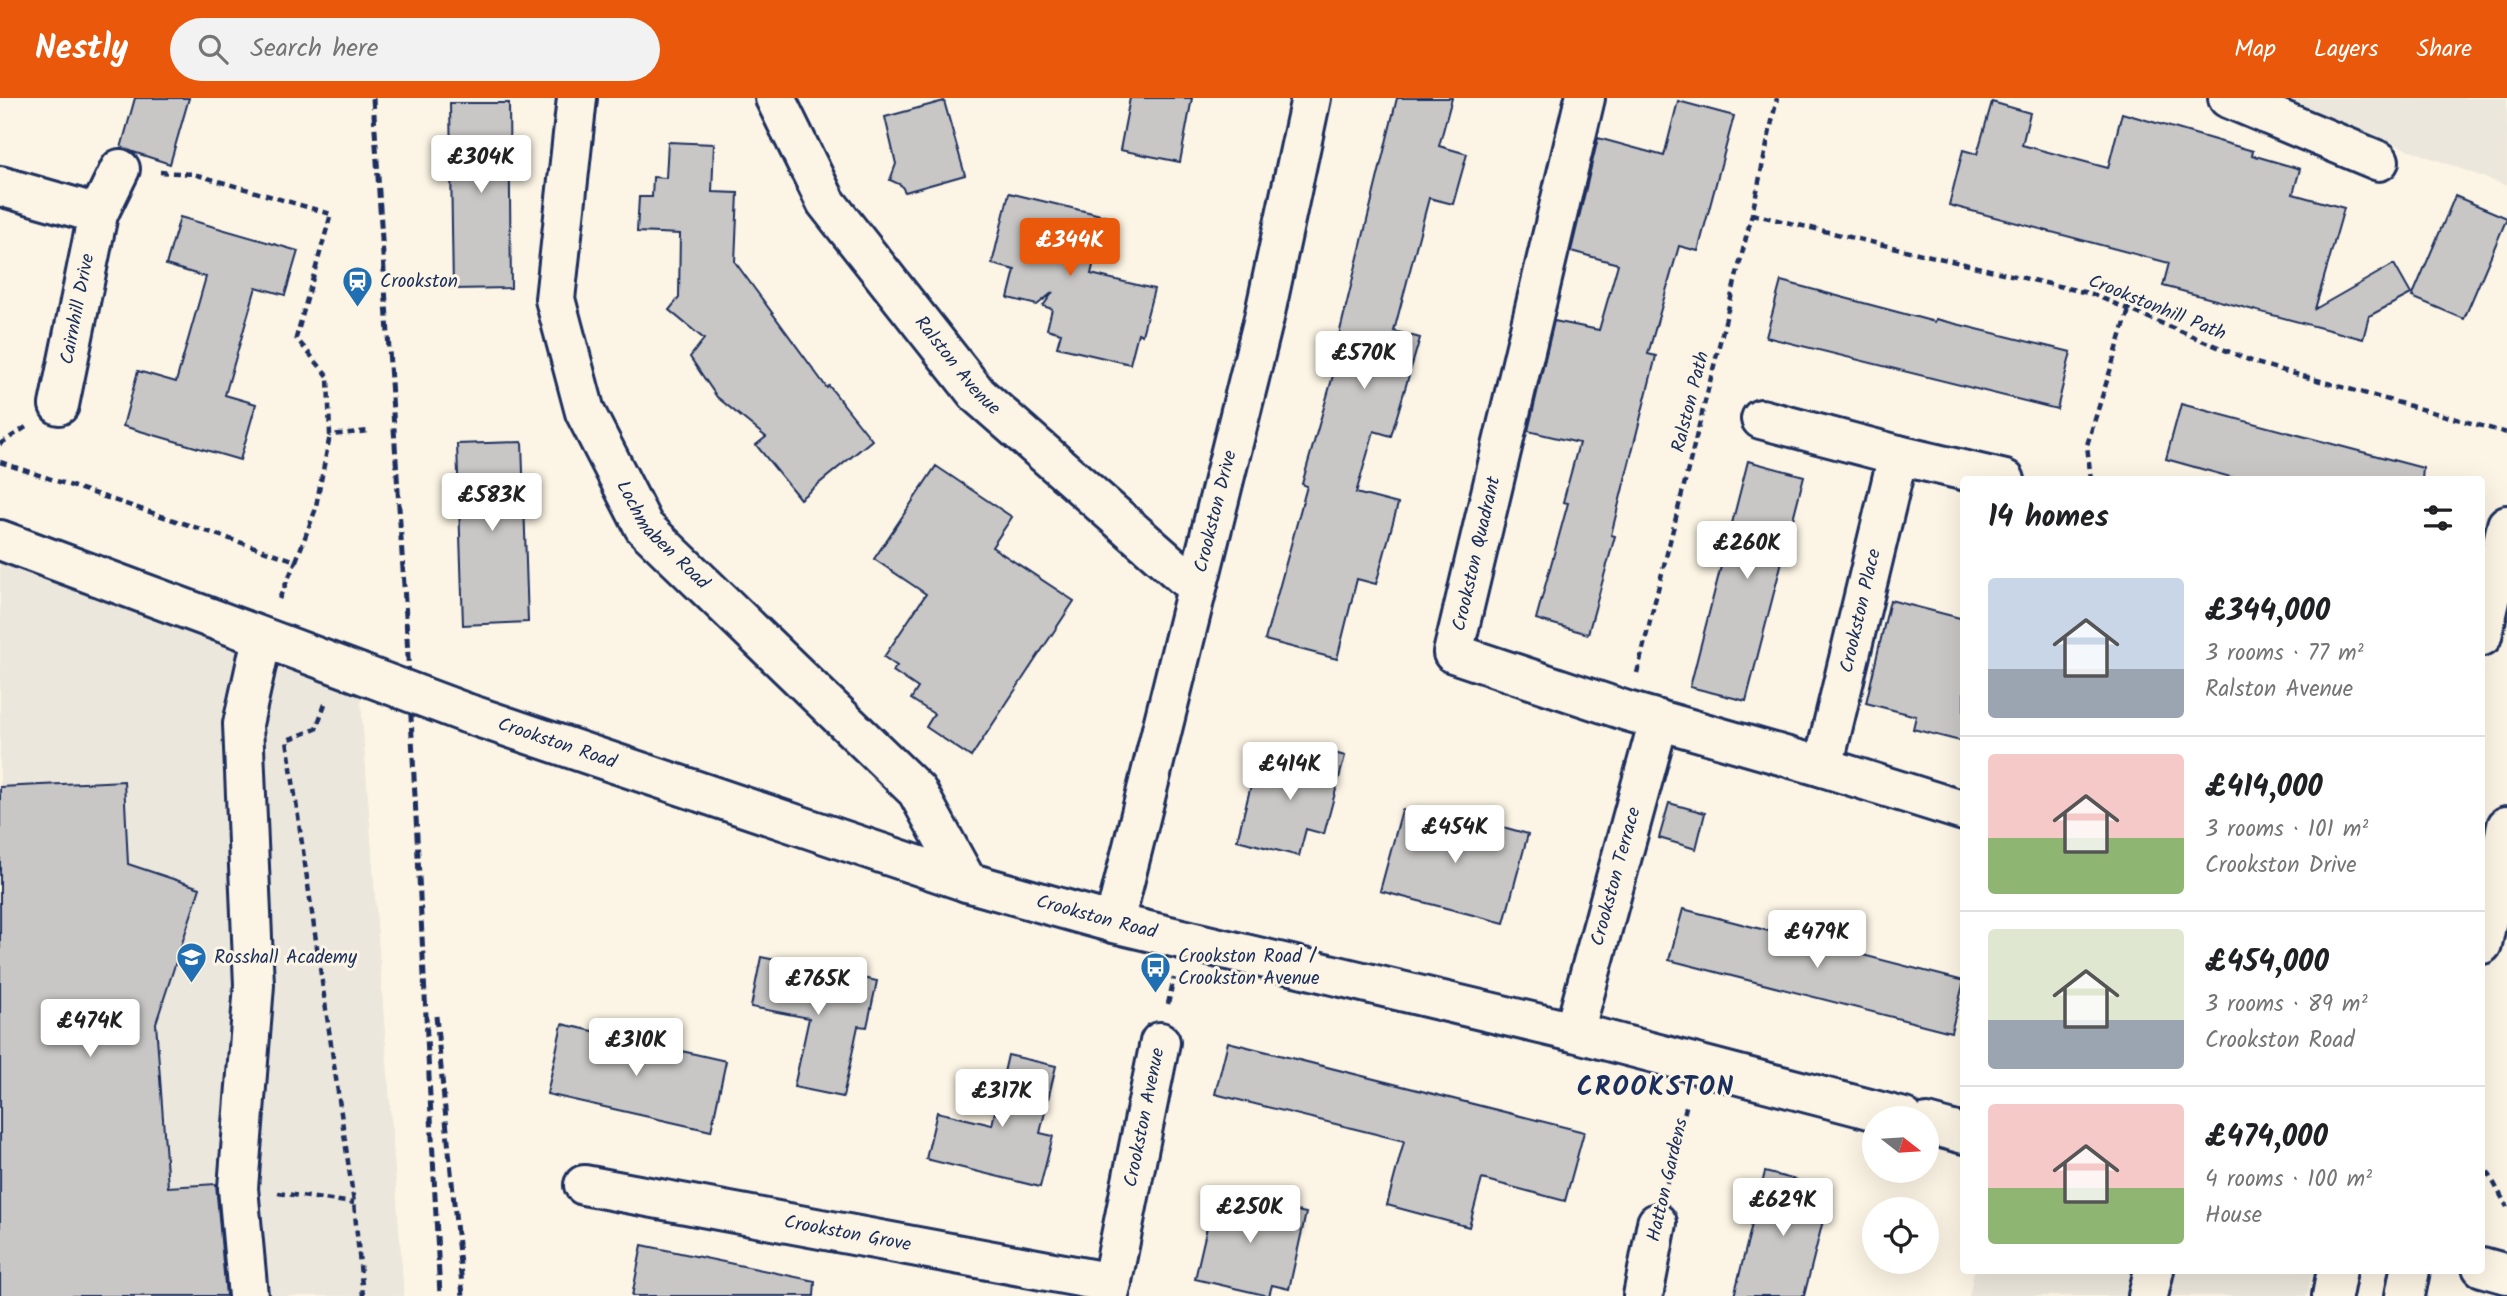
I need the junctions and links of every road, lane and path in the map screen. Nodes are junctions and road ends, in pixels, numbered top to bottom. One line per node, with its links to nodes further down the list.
1 (577, 98): 32 (street, Lochmaben Road)
2 (775, 98): 24 (street, Ralston Avenue)
3 (1311, 98): 24 (street, Crookston Drive)
4 (1585, 98): 28 (street, Crookston Quadrant)
5 (1777, 98): 11 (path, Ralston Path)
6 (2228, 98): 7 (street)
7 (2379, 161)
8 (120, 169): 10 (street, Cairnhill Drive); 17 (path)
9 (0, 186): 10 (street)
10 (98, 214): 13 (street, Cairnhill Drive)
11 (1752, 214): 12 (path, Crookstonhill Path); 28 (path, Ralston Path)
12 (2129, 310): 16 (path, Crookstonhill Path); 21 (path)
13 (59, 405)
14 (1761, 419): 18 (street)
15 (369, 431): 17 (path)
16 (2507, 433)
17 (330, 435): 19 (path)
18 (1898, 455): 20 (street); 29 (street, Crookston Place)
19 (0, 462)
20 (1988, 476)
21 (2091, 476)
22 (2507, 525): 25 (street)
23 (0, 540): 26 (street)
24 (1196, 587): 33 (street, Crookston Drive)
25 (2485, 623)
26 (262, 638): 27 (street); 44 (street)
27 (349, 670): 32 (street, Crookston Road, bridge); 45 (path)
28 (1643, 716): 29 (street, Crookston Quadrant); 36 (street, Crookston Terrace)
29 (1823, 767): 30 (street, Crookston Quadrant)
30 (1960, 810)
31 (2507, 826): 34 (street)
32 (967, 882): 33 (street, Crookston Road)
33 (1114, 923): 35 (street, Crookston Road)
34 (2485, 930)
35 (1183, 938): 36 (street, Crookston Road); 37 (path, Crookston Avenue)
36 (1574, 1032): 38 (street, Crookston Road)
37 (1160, 1042): 53 (street, Crookston Avenue)
38 (1696, 1065): 39 (street, Crookston Road); 47 (path, Hatton Gardens)
39 (1862, 1107)
40 (1939, 1127): 41 (street)
41 (1960, 1132)
42 (2485, 1167): 46 (path)
43 (584, 1185): 53 (street, Crookston Grove)
44 (238, 1188): 45 (path); 54 (street)
45 (354, 1203): 55 (path)
46 (2507, 1207)
47 (1657, 1223): 56 (street, Hatton Gardens)
48 (2485, 1268): 52 (street)
49 (2153, 1274): 57 (street)
50 (2336, 1274): 58 (street)
51 (2409, 1274): 59 (street)
52 (2507, 1274)
53 (1111, 1289)
54 (248, 1296)
55 (363, 1296)
56 (1643, 1296)
57 (2148, 1296)
58 (2332, 1296)
59 (2405, 1296)

